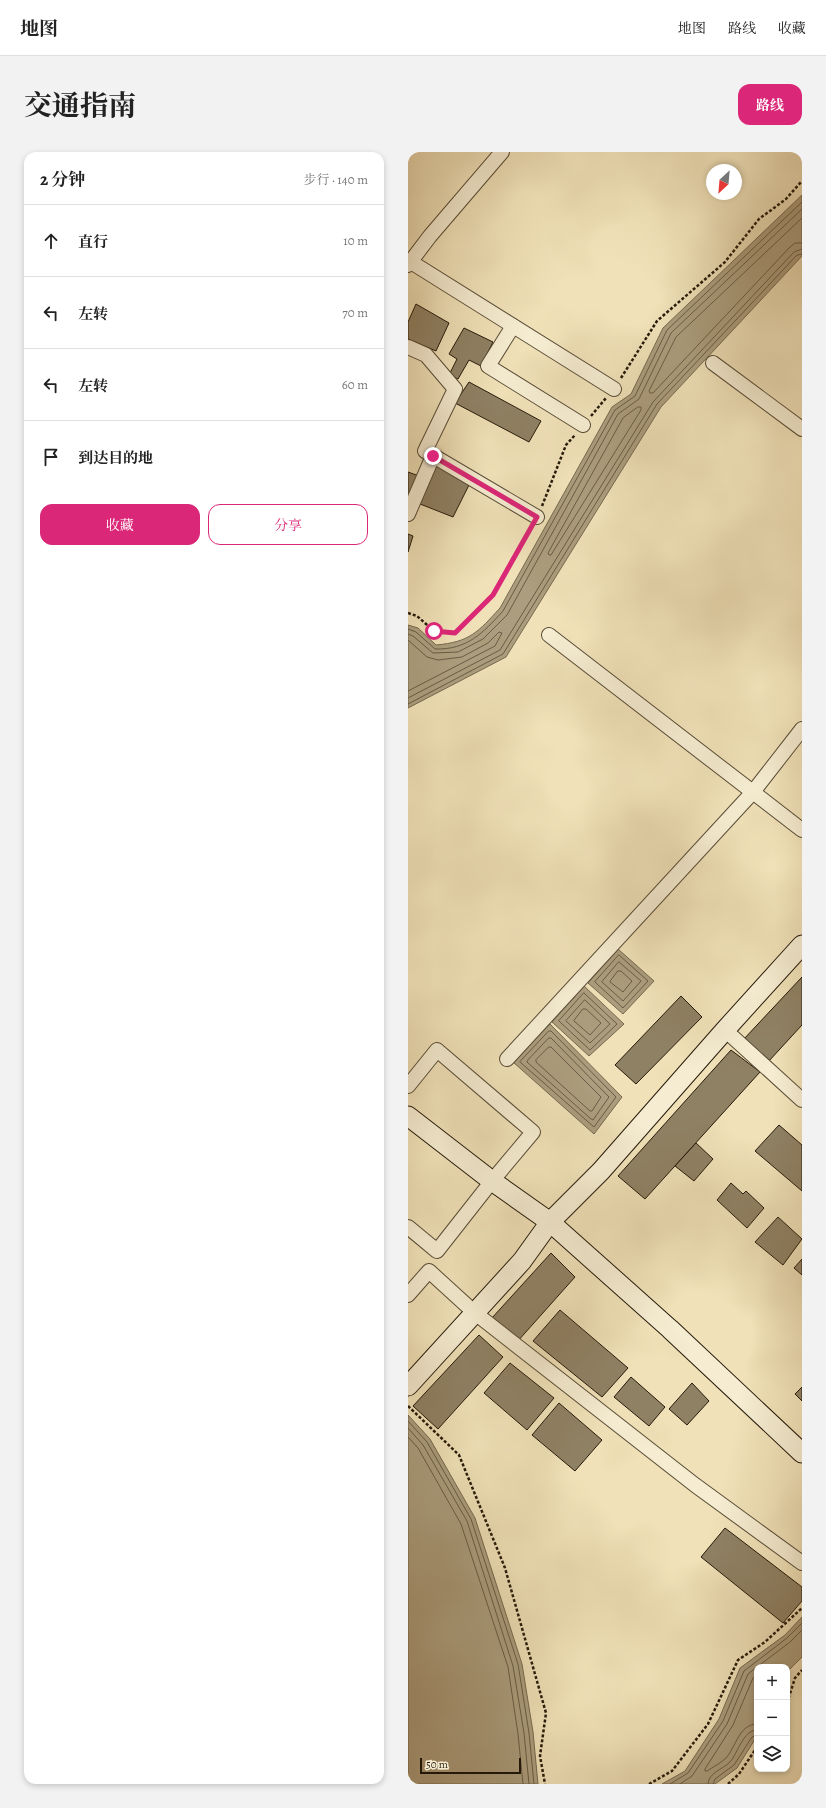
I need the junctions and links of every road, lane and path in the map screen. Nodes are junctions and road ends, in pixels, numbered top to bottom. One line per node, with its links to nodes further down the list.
1 (502, 152): 3 (street)
2 (802, 181): 7 (path)
3 (409, 263): 4 (street)
4 (513, 326): 7 (street); 8 (street)
5 (408, 347): 10 (street)
6 (713, 363): 9 (street)
7 (614, 389): 8 (path)
8 (582, 426): 12 (path)
9 (802, 429)
10 (433, 456): 11 (street); 12 (street)
11 (408, 514)
12 (537, 517): 13 (path)
13 (408, 613)
14 (549, 635): 16 (street)
15 (802, 729): 16 (street)
16 (753, 792): 17 (street); 20 (street)
17 (802, 830)
18 (801, 948): 19 (street)
19 (725, 1030): 22 (street); 25 (street)
20 (507, 1059)
21 (408, 1086): 24 (street)
22 (802, 1100)
23 (408, 1116): 24 (street)
24 (492, 1181): 25 (street); 27 (street)
25 (550, 1222): 30 (street); 33 (street)
26 (408, 1227): 27 (street)
27 (438, 1250): 28 (street)
28 (429, 1271): 29 (street); 30 (street)
29 (408, 1295)
30 (475, 1313): 31 (street); 34 (street)
31 (408, 1386)
32 (408, 1406): 39 (path)
33 (802, 1453)
34 (802, 1563)
35 (802, 1608): 40 (path)
36 (802, 1670): 37 (path)
37 (788, 1700)
38 (754, 1752): 41 (path)
39 (545, 1784)
40 (649, 1784)
41 (728, 1784)

